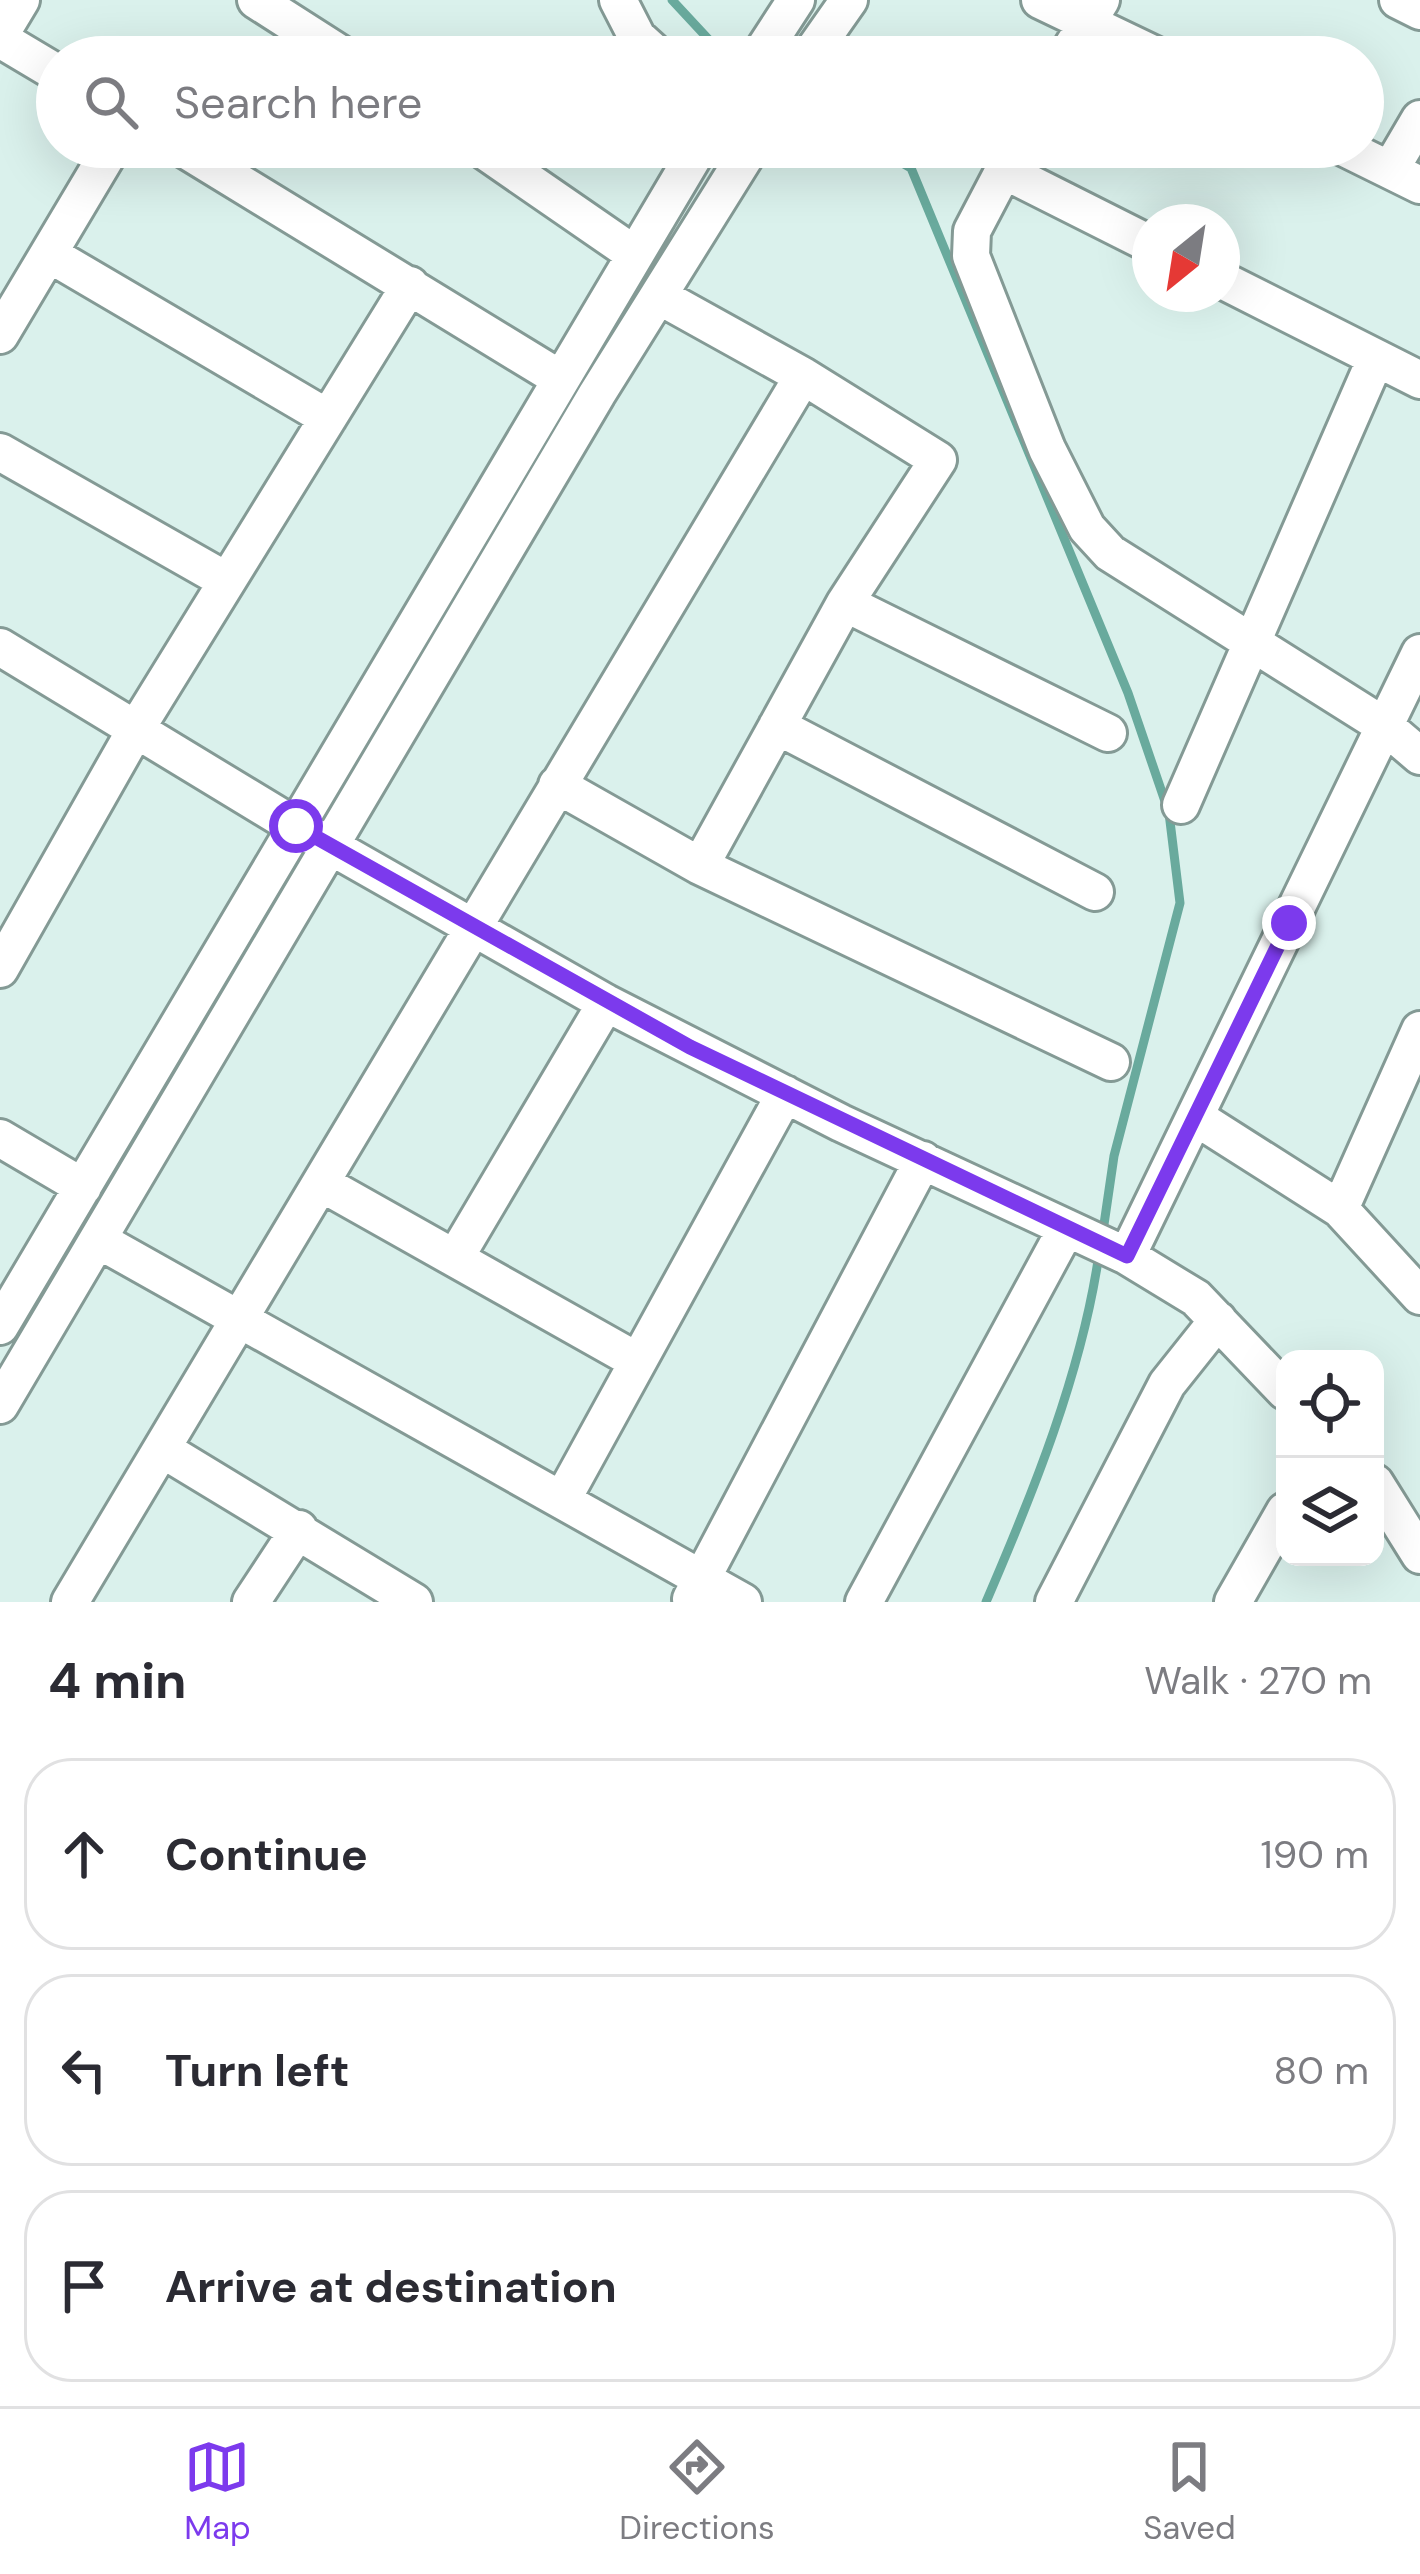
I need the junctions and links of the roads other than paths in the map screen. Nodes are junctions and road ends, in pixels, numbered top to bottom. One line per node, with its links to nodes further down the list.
1 (22, 0): 15 (street)
2 (256, 0): 10 (street)
3 (618, 0): 11 (street)
4 (796, 0): 12 (street)
5 (849, 0): 13 (street)
6 (1040, 0): 8 (street)
7 (1398, 0): 9 (street)
8 (1093, 11): 14 (street)
9 (1420, 11)
10 (312, 36)
11 (636, 36)
12 (773, 36)
13 (824, 36)
14 (1129, 36)
15 (0, 37): 16 (street)
16 (36, 60)
17 (1420, 119): 25 (street)
18 (100, 168): 27 (street)
19 (216, 168): 29 (street)
20 (509, 168): 28 (street)
21 (686, 168): 28 (street)
22 (738, 168): 31 (street)
23 (1005, 168): 41 (street)
24 (1025, 168): 26 (street)
25 (1405, 177)
26 (1132, 233)
27 (49, 254): 32 (street); 37 (street)
28 (634, 254): 35 (street)
29 (410, 285): 35 (street); 37 (street)
30 (1240, 289): 33 (street)
31 (659, 296): 34 (street); 52 (street)
32 (0, 335)
33 (1376, 358): 36 (street); 41 (street)
34 (802, 376): 40 (street); 49 (street)
35 (559, 378): 51 (street)
36 (1420, 380)
37 (328, 418): 39 (street)
38 (0, 452): 39 (street)
39 (227, 581): 46 (street)
40 (845, 603): 44 (street); 47 (street)
41 (1252, 646): 45 (street); 50 (street)
42 (1420, 653): 45 (street)
43 (4, 657): 46 (street)
44 (777, 726): 53 (street); 54 (street)
45 (1386, 727): 48 (street); 61 (street)
46 (136, 729): 51 (street); 56 (street)
47 (1108, 733)
48 (1420, 756)
49 (557, 785): 53 (street); 55 (street)
50 (1181, 805)
51 (296, 826): 52 (street); 65 (street)
52 (330, 845): 55 (street); 67 (street)
53 (700, 866): 59 (street)
54 (1095, 892)
55 (472, 926): 57 (street); 64 (street)
56 (3, 958)
57 (606, 1003): 60 (street); 69 (street)
58 (1420, 1030): 66 (street)
59 (1111, 1063)
60 (785, 1094): 63 (street); 74 (street)
61 (1197, 1118): 66 (street); 68 (street)
62 (0, 1138): 65 (street)
63 (923, 1160): 68 (street); 83 (street)
64 (321, 1183): 69 (street); 71 (street)
65 (83, 1187): 73 (street)
66 (1340, 1209): 70 (street)
67 (100, 1241): 71 (street); 76 (street)
68 (1096, 1242): 72 (street); 88 (street)
69 (455, 1258): 74 (street)
70 (1420, 1296)
71 (242, 1316): 77 (street); 79 (street)
72 (1218, 1320): 75 (street); 89 (street)
73 (0, 1326)
74 (637, 1361): 79 (street)
75 (1276, 1381)
76 (0, 1405)
77 (162, 1449): 81 (street); 84 (street)
78 (1384, 1496): 82 (street)
79 (562, 1500): 83 (street)
80 (1276, 1527): 90 (street)
81 (299, 1528): 85 (street); 86 (street)
82 (1417, 1544)
83 (695, 1591): 87 (street)
84 (70, 1602)
85 (250, 1602)
86 (414, 1602)
87 (743, 1602)
88 (864, 1602)
89 (1054, 1602)
90 (1233, 1602)

